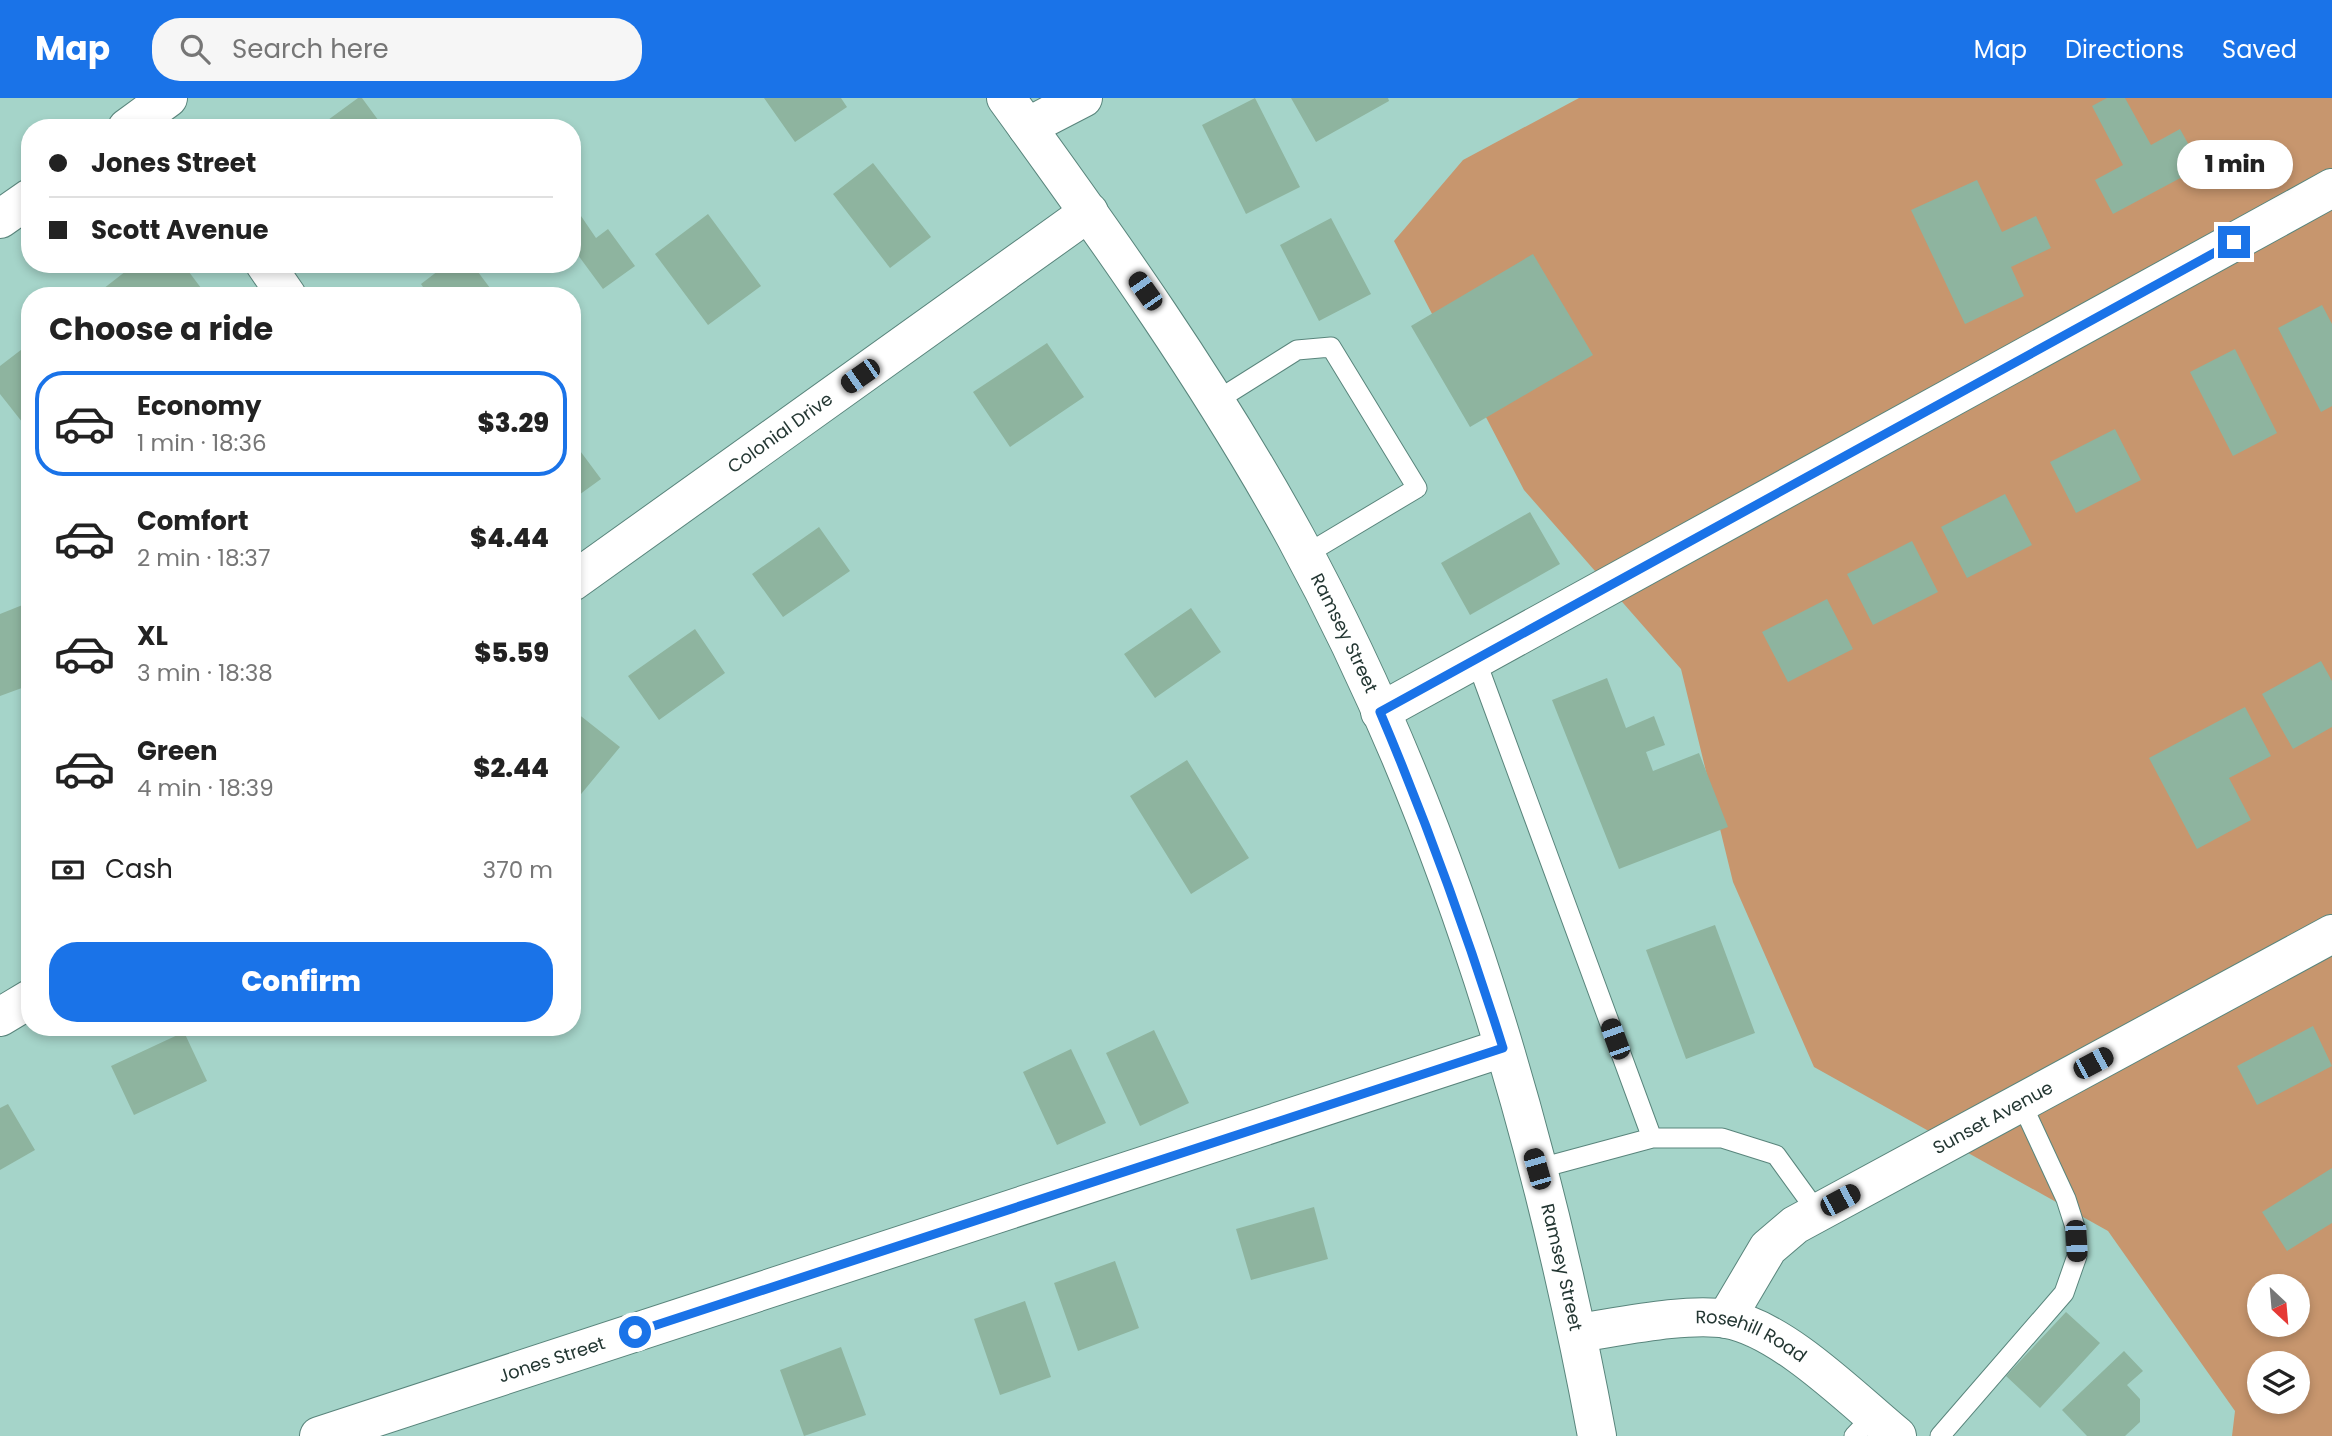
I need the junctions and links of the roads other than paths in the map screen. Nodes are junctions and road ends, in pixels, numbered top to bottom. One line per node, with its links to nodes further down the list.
1 (1083, 98): 2 (street)
2 (1017, 113): 5 (street, Ramsey Street)
3 (2332, 188): 10 (street)
4 (21, 204): 6 (street)
5 (1089, 212): 7 (street, Ramsey Street); 9 (street, Colonial Drive)
6 (0, 219)
7 (1216, 401): 8 (street, Ramsey Street); 8 (lane)
8 (1305, 555): 11 (street, Ramsey Street)
9 (581, 576)
10 (1476, 660): 11 (street); 17 (lane)
11 (1380, 712): 15 (street, Ramsey Street)
12 (2332, 934): 16 (street, Sunset Avenue)
13 (21, 1004): 14 (street)
14 (0, 1017)
15 (1503, 1048): 18 (street, Ramsey Street); 23 (street, Jones Street)
16 (2021, 1102): 19 (street, Sunset Avenue); 25 (lane)
17 (1652, 1138): 18 (lane); 19 (lane)
18 (1537, 1169): 21 (street, Ramsey Street)
19 (1818, 1213): 20 (street, Sunset Avenue)
20 (1726, 1318): 21 (street, Rosehill Road); 22 (street, Rosehill Road)
21 (1578, 1333): 24 (street, Ramsey Street)
22 (1874, 1429)
23 (319, 1436)
24 (1597, 1436)
25 (1940, 1436)

